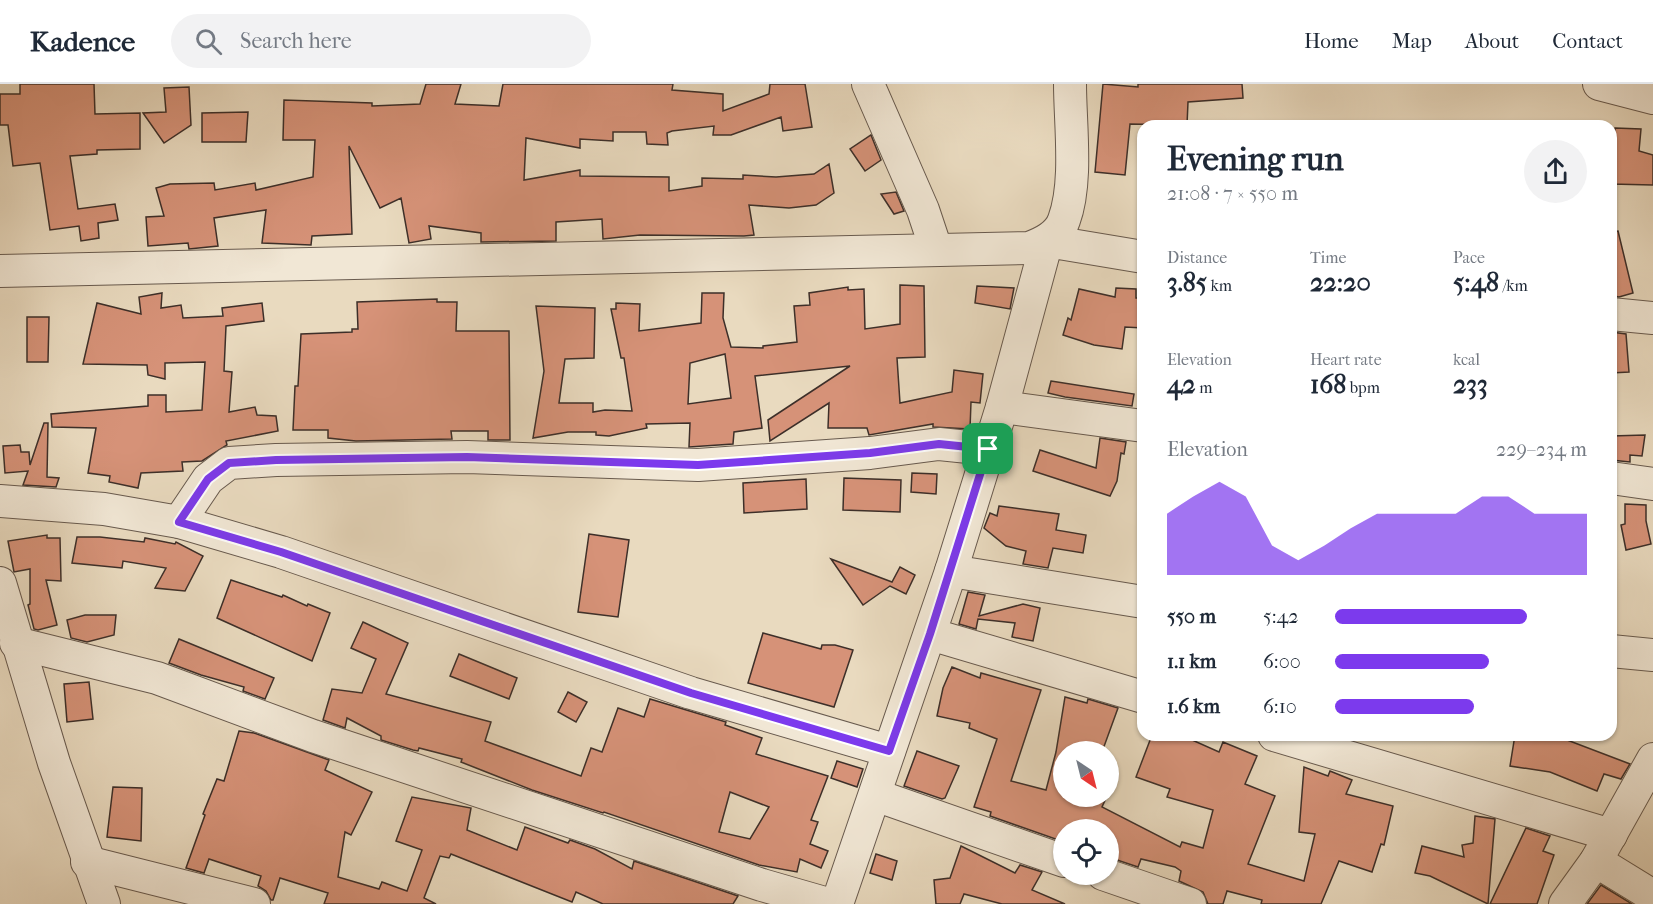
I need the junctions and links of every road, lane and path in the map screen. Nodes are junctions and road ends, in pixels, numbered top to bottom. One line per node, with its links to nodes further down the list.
1 (867, 84): 6 (street)
2 (1070, 84): 5 (street)
3 (1599, 84): 4 (street)
4 (1653, 98)
5 (1047, 241): 6 (street); 7 (street); 11 (street)
6 (936, 249): 8 (street)
7 (1137, 256)
8 (0, 271)
9 (1617, 315): 10 (street)
10 (1653, 318)
11 (1002, 407): 12 (street); 13 (street)
12 (1137, 425)
13 (988, 449): 17 (street); 18 (street)
14 (1617, 479): 15 (street)
15 (1653, 484)
16 (0, 501): 17 (street)
17 (179, 522): 27 (street)
18 (951, 571): 20 (street); 21 (street)
19 (0, 583): 22 (street)
20 (1137, 601)
21 (930, 634): 25 (street); 27 (street)
22 (16, 643): 32 (street); 37 (street)
23 (1617, 652): 24 (street)
24 (1653, 655)
25 (1137, 695)
26 (1292, 741): 30 (street)
27 (889, 751): 29 (street)
28 (1653, 759): 30 (street)
29 (875, 795): 31 (street); 38 (street)
30 (1604, 848): 34 (street); 40 (street)
31 (1053, 857)
32 (87, 862): 35 (street); 36 (street)
33 (1119, 879): 39 (street)
34 (1653, 896)
35 (104, 904)
36 (254, 904)
37 (828, 904)
38 (837, 904)
39 (1191, 904)
40 (1565, 904)

